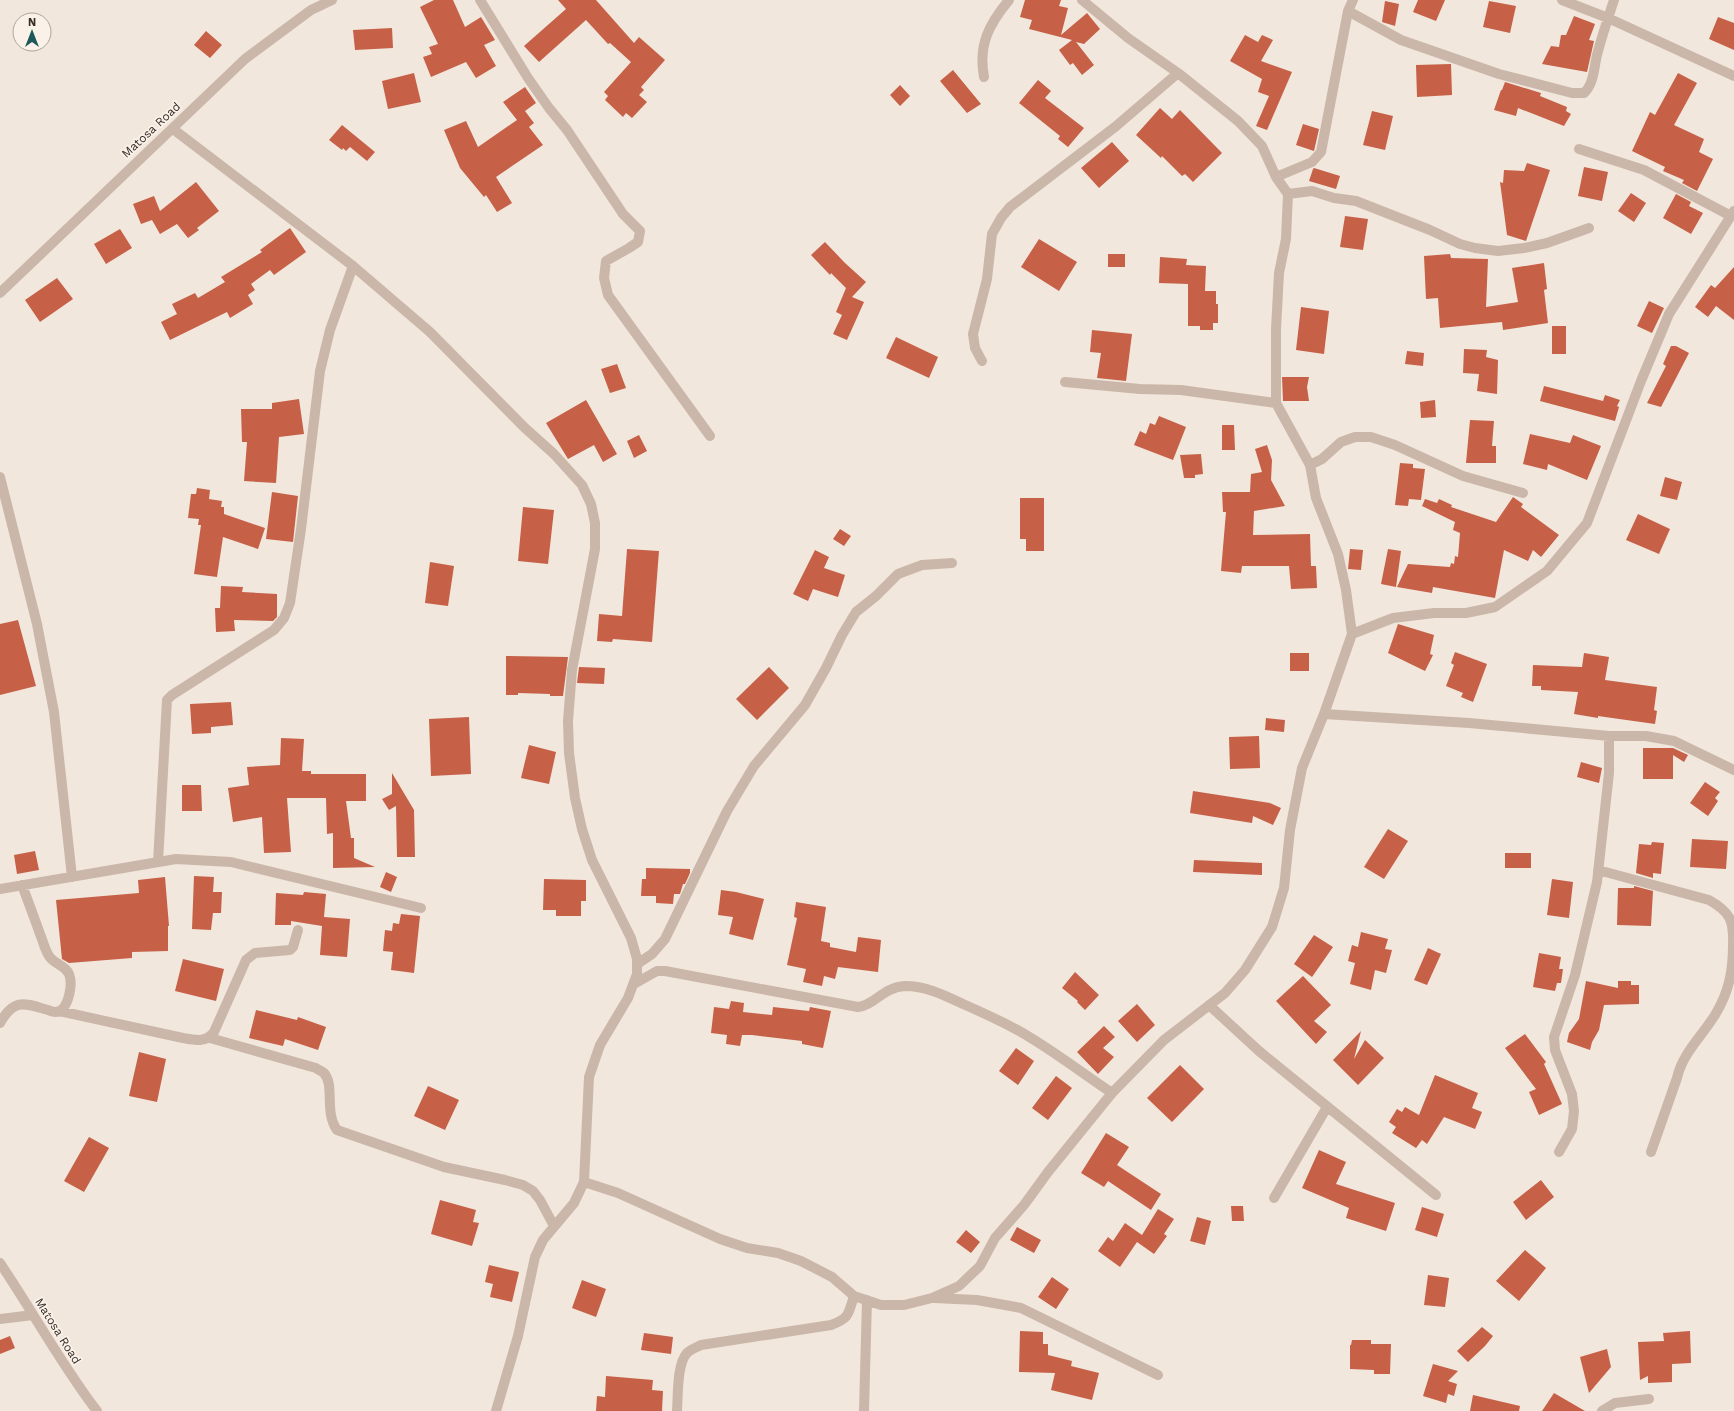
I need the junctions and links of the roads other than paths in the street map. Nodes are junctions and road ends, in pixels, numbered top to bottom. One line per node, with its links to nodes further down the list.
1 (332, 0): 13 (street, Matosa Road)
2 (480, 0): 24 (street)
3 (1009, 0): 12 (street)
4 (1082, 0): 10 (street)
5 (1352, 0): 8 (street)
6 (1562, 0): 9 (street)
7 (1614, 0): 9 (street)
8 (1348, 11): 9 (street); 15 (street)
9 (1608, 18): 11 (street)
10 (1178, 73): 15 (street); 21 (street)
11 (1734, 76)
12 (984, 77)
13 (173, 129): 19 (street); 20 (street, Matosa Road)
14 (1579, 149): 17 (street)
15 (1276, 177): 16 (street)
16 (1288, 194): 18 (street); 23 (street)
17 (1732, 213): 29 (street)
18 (1589, 228)
19 (353, 266): 33 (street); 40 (street)
20 (0, 293)
21 (982, 361)
22 (1065, 382): 23 (street)
23 (1276, 403): 25 (street)
24 (710, 436)
25 (1310, 465): 27 (street); 29 (street)
26 (0, 477): 35 (street)
27 (1523, 493)
28 (952, 563): 40 (street)
29 (1352, 634): 30 (street)
30 (1324, 714): 31 (street); 42 (street)
31 (1609, 736): 32 (street); 34 (street)
32 (1734, 770)
33 (158, 862): 35 (street); 38 (street)
34 (1598, 870): 48 (street); 49 (street)
35 (72, 876): 36 (street)
36 (22, 885): 37 (street); 43 (street)
37 (0, 889)
38 (421, 908)
39 (298, 930): 45 (street)
40 (637, 964): 41 (street)
41 (634, 984): 46 (street); 50 (street)
42 (1209, 1005): 46 (street); 47 (street)
43 (60, 1011): 44 (street); 45 (street)
44 (0, 1023)
45 (210, 1038): 53 (street)
46 (1112, 1093): 56 (street)
47 (1327, 1107): 51 (street); 52 (street)
48 (1559, 1152)
49 (1651, 1152)
50 (584, 1182): 53 (street); 55 (street)
51 (1436, 1195)
52 (1274, 1198)
53 (554, 1226): 63 (street)
54 (0, 1263): 58 (street, Matosa Road)
55 (854, 1296): 57 (street); 64 (street)
56 (932, 1298): 57 (street); 60 (street)
57 (868, 1300): 65 (street)
58 (33, 1315): 59 (street); 62 (street, Matosa Road)
59 (0, 1319)
60 (1158, 1375)
61 (1649, 1399): 66 (street)
62 (97, 1411)
63 (496, 1411)
64 (677, 1411)
65 (864, 1411)
66 (1602, 1411)

